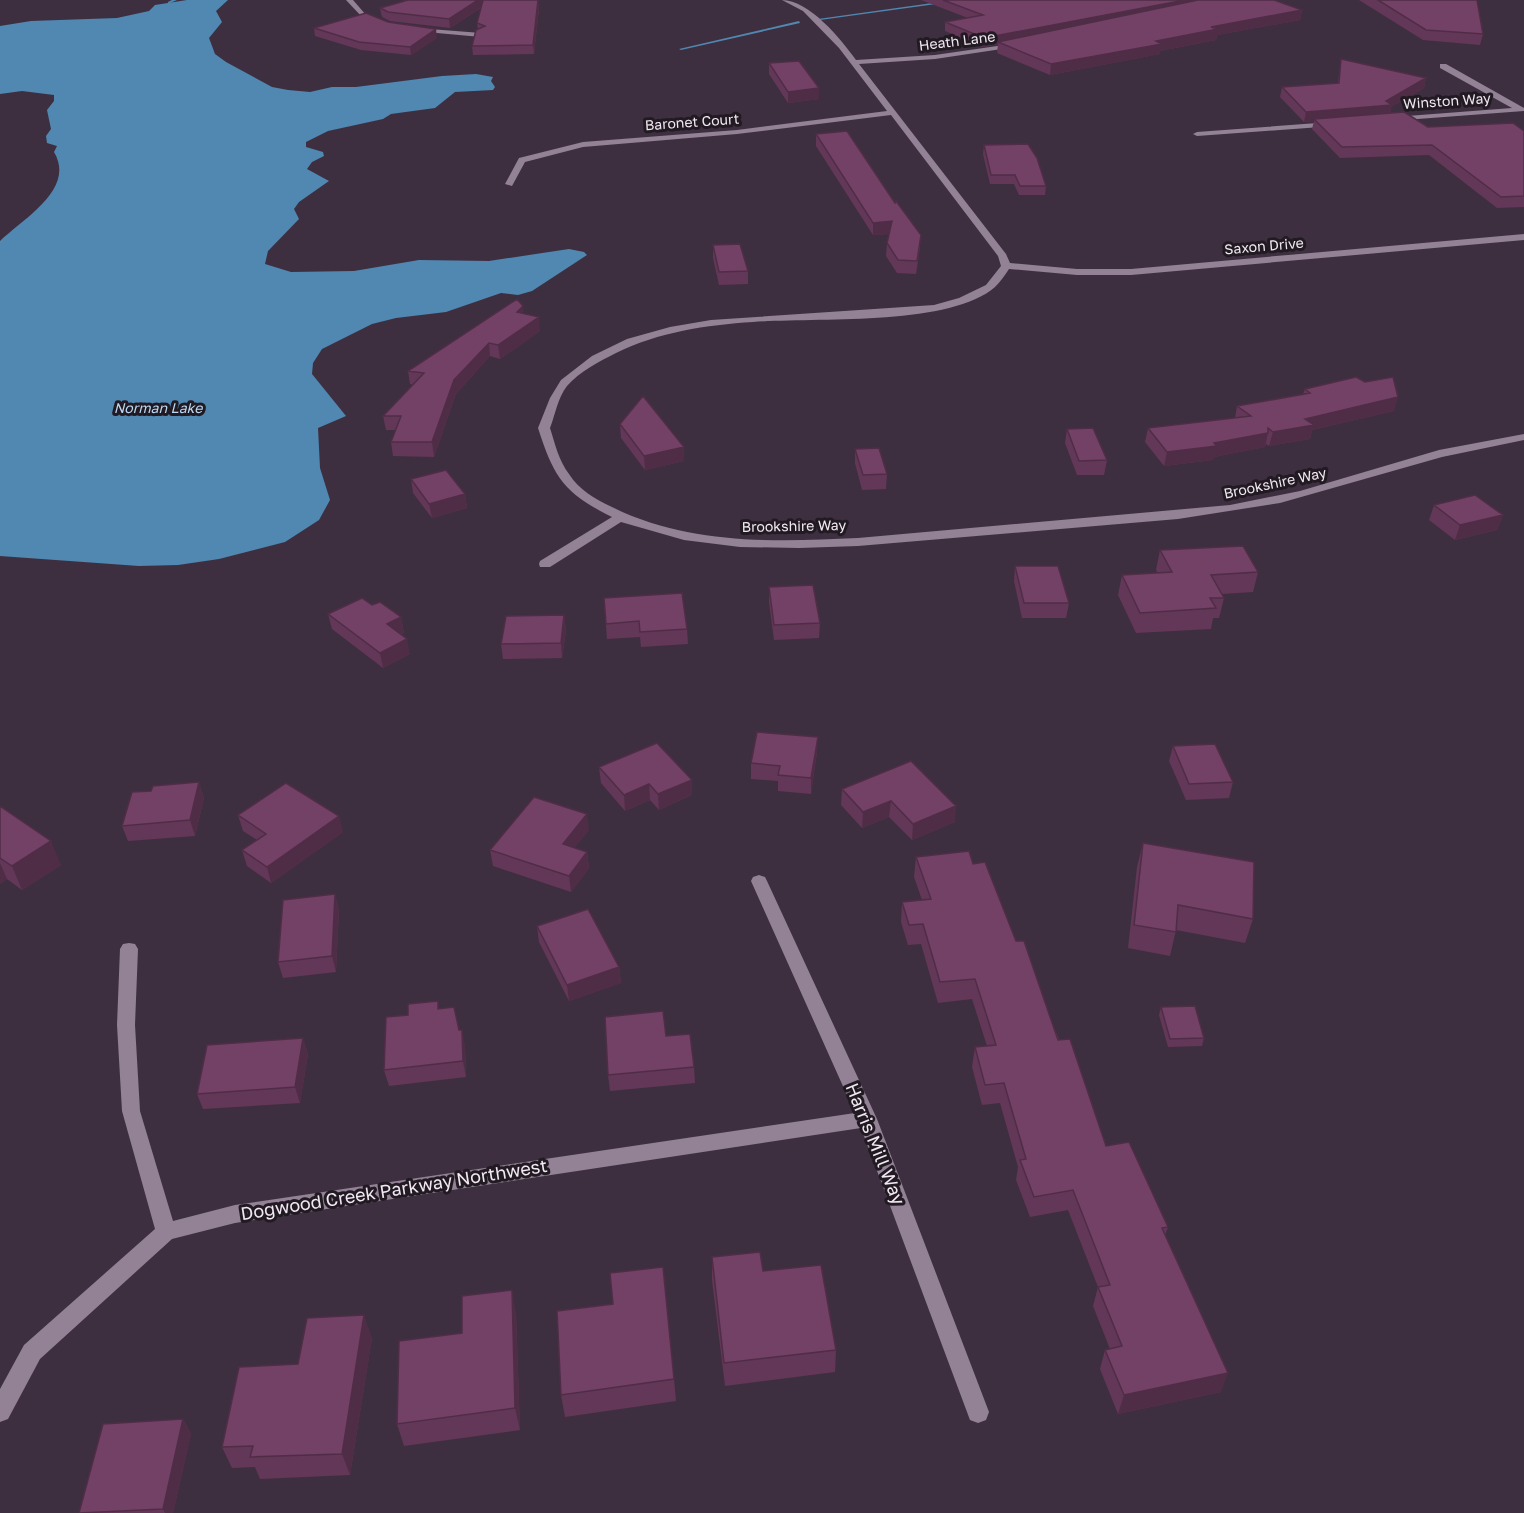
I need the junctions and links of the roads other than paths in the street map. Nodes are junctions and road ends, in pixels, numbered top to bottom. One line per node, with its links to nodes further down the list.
1 (349, 0): 3 (street)
2 (784, 0): 7 (street)
3 (385, 24)
4 (409, 29): 5 (street)
5 (481, 35)
6 (1019, 44): 7 (street, Heath Lane)
7 (854, 62): 10 (street)
8 (1443, 66): 9 (street)
9 (1522, 111): 11 (street, Winston Way)
10 (894, 112): 14 (street, Baronet Court); 16 (street)
11 (1383, 120)
12 (1336, 123): 13 (street)
13 (1197, 134)
14 (509, 184)
15 (1524, 237): 16 (street, Saxon Drive)
16 (1006, 266): 18 (street, Brookshire Way)
17 (1524, 437): 18 (street, Brookshire Way)
18 (620, 517): 19 (street)
19 (545, 564)
20 (759, 881): 22 (street, Harris Mill Way)
21 (129, 949): 23 (street)
22 (867, 1119): 23 (street, Dogwood Creek Parkway Northwest); 25 (street, Harris Mill Way)
23 (166, 1232): 24 (street, Dogwood Creek Parkway Northwest)
24 (0, 1411)
25 (978, 1412)

